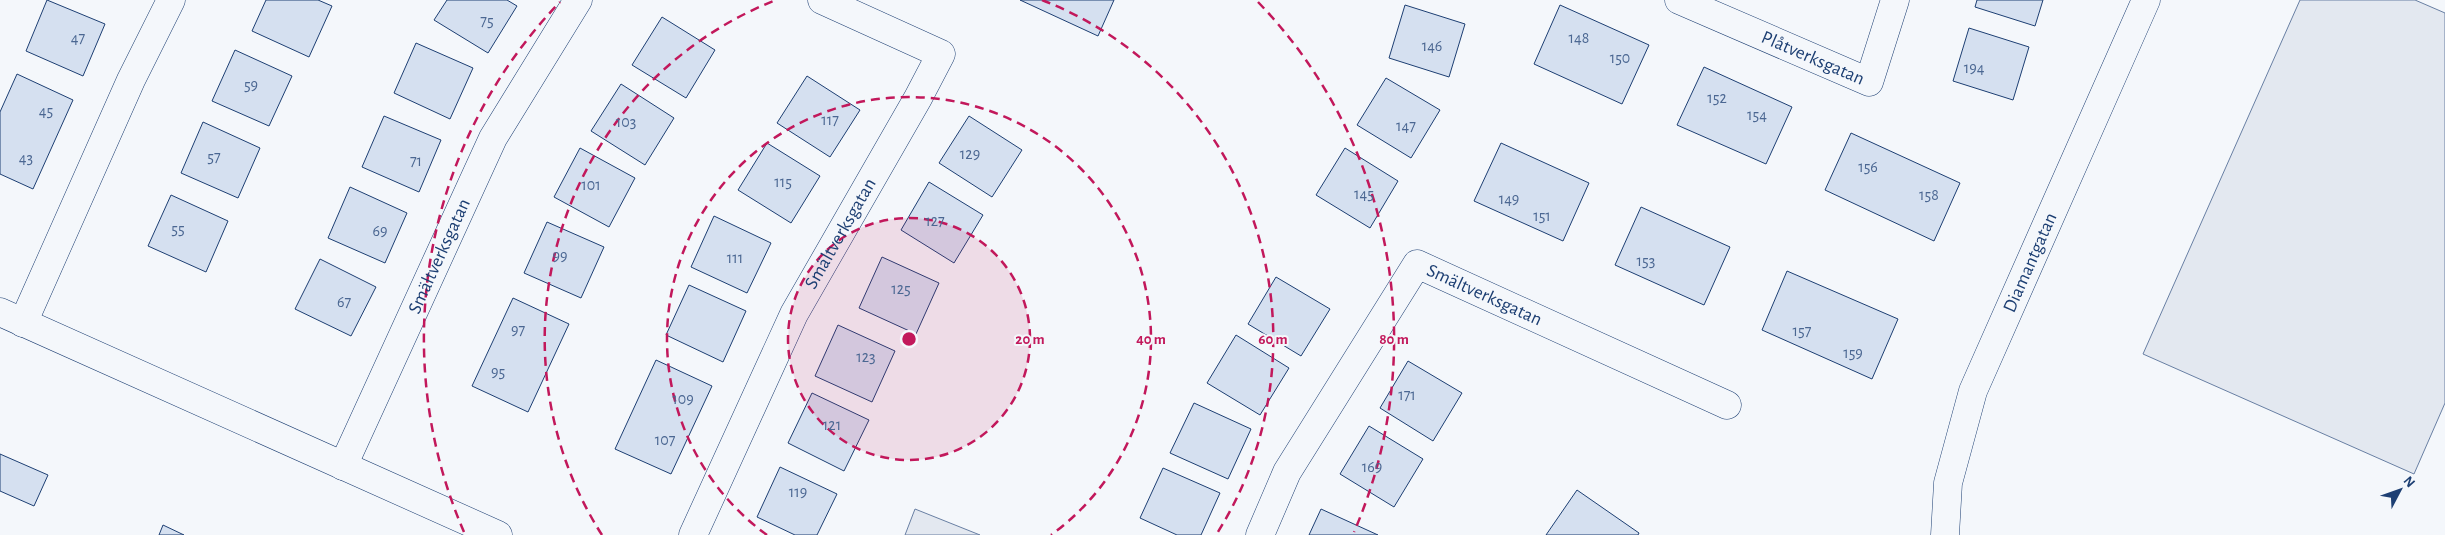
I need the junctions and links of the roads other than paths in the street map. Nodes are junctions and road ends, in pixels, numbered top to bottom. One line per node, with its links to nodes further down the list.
1 (171, 0): 7 (street)
2 (578, 0): 9 (street, Smältverksgatan)
3 (822, 0): 11 (street, Smältverksgatan)
4 (1679, 0): 5 (street, Plåtverksgatan)
5 (1895, 0)
6 (2146, 0): 13 (street, Diamantgatan)
7 (12, 317): 9 (street)
8 (1727, 405): 12 (street, Smältverksgatan)
9 (343, 466): 10 (street)
10 (498, 535)
11 (693, 535)
12 (1260, 535)
13 (1945, 535)

